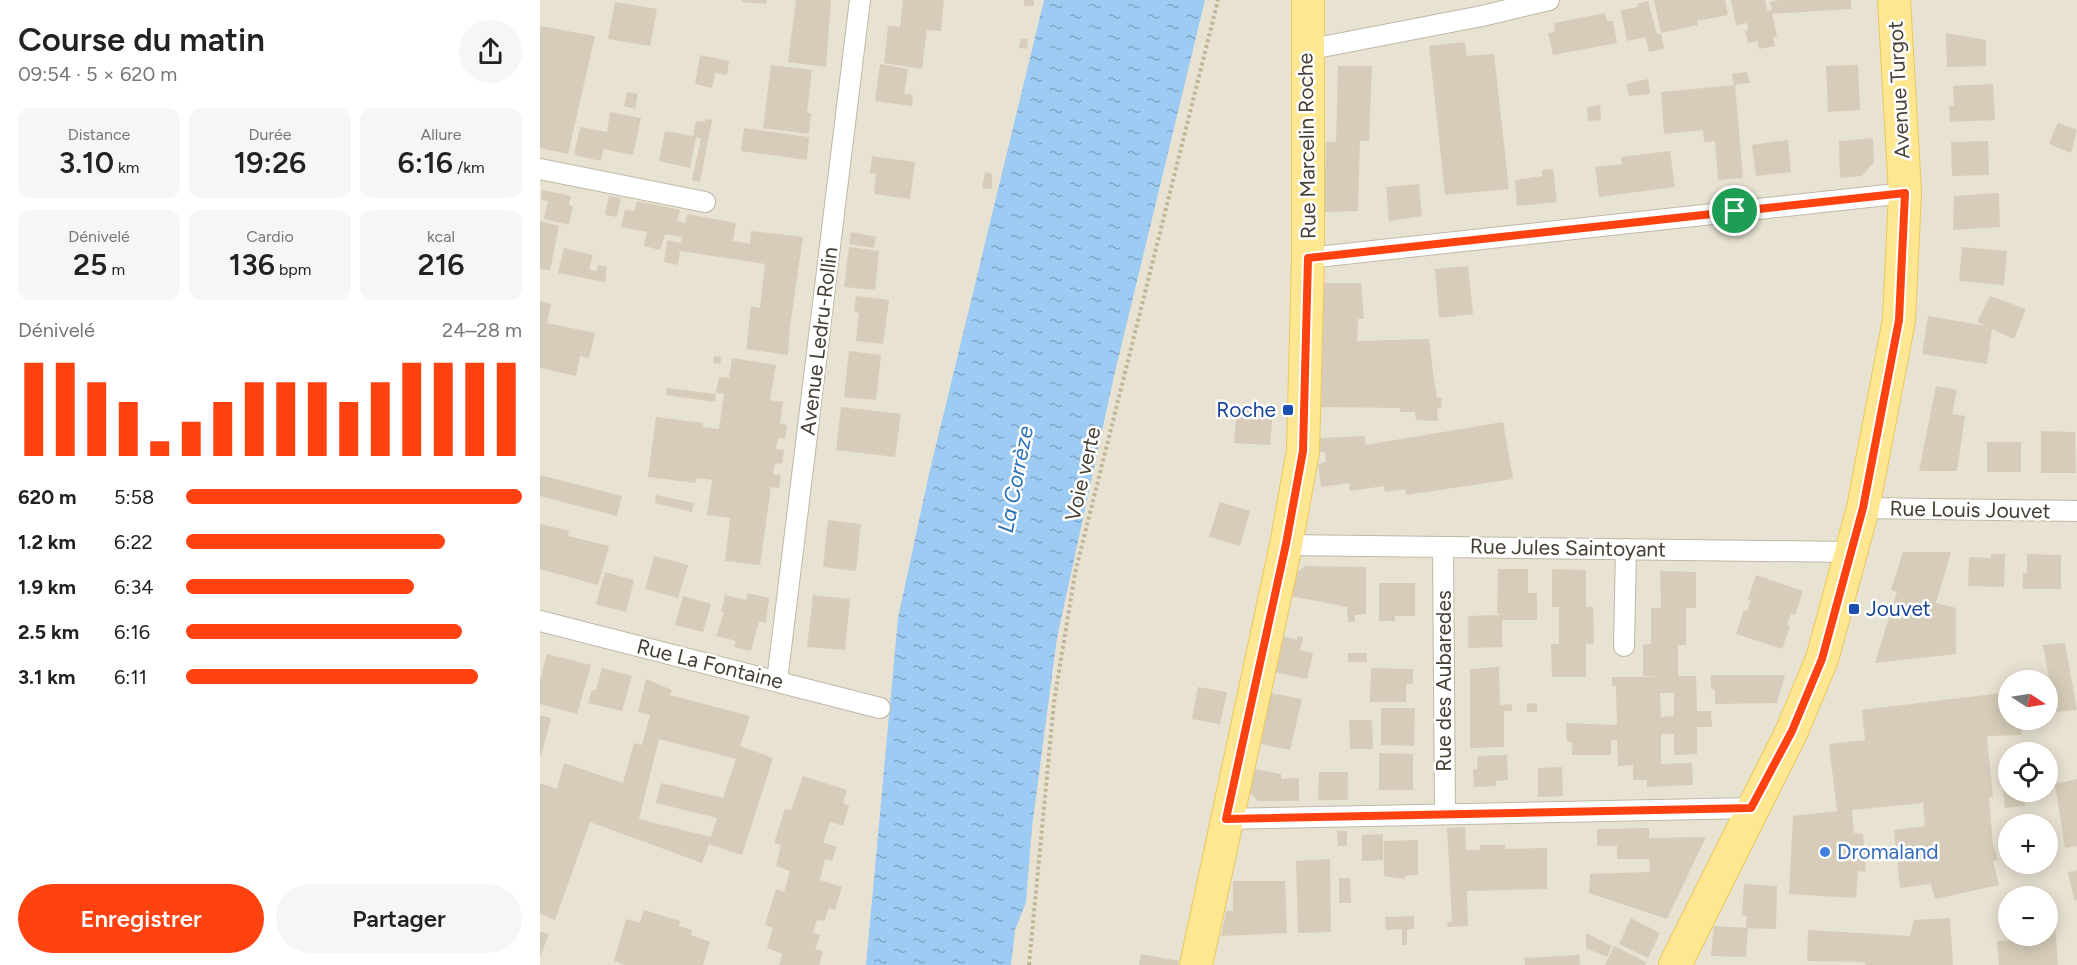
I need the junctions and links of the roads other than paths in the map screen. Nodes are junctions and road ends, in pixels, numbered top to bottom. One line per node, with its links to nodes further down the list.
1 (860, 0): 18 (street, Avenue Ledru-Rollin)
2 (1308, 0): 5 (main road, Rue Marcelin Roche)
3 (1549, 0): 5 (street)
4 (1894, 0): 7 (main road, Avenue Turgot)
5 (1306, 50): 9 (main road, Rue Marcelin Roche)
6 (540, 169): 8 (street)
7 (1905, 193): 9 (street); 10 (main road, Avenue Turgot)
8 (705, 202)
9 (1308, 258): 12 (main road, Rue Marcelin Roche)
10 (1863, 508): 11 (street, Rue Louis Jouvet); 15 (main road, Avenue Turgot)
11 (2077, 511)
12 (1286, 544): 13 (street, Rue Jules Saintoyant); 22 (main road, Rue Marcelin Roche)
13 (1443, 547): 14 (street, Rue Jules Saintoyant); 21 (street, Rue des Aubaredes)
14 (1626, 549): 15 (street, Rue Jules Saintoyant); 17 (street)
15 (1850, 552): 20 (main road, Avenue Turgot)
16 (540, 621): 18 (street, Rue La Fontaine)
17 (1624, 646)
18 (777, 681): 19 (street, Rue La Fontaine)
19 (880, 708)
20 (1751, 808): 21 (street); 24 (main road, Avenue Turgot)
21 (1445, 814): 22 (street)
22 (1226, 819): 23 (main road, Rue Marcelin Roche)
23 (1196, 965)
24 (1675, 965)

